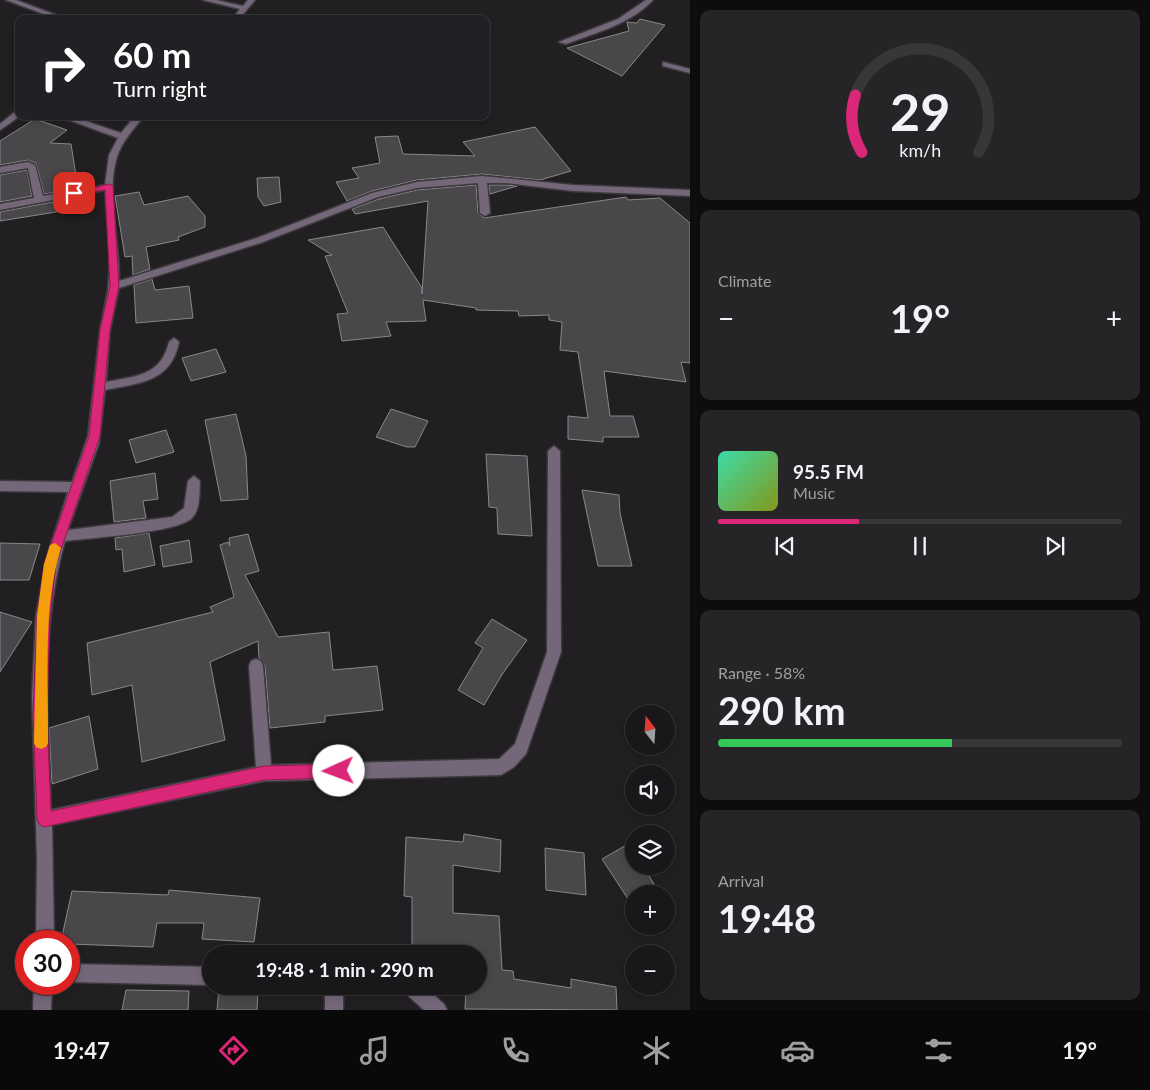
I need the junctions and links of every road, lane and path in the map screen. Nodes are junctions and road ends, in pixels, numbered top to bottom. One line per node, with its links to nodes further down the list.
1 (9, 0): 6 (street)
2 (206, 0): 5 (street)
3 (252, 0): 5 (street)
4 (650, 0): 8 (street)
5 (245, 8): 7 (street)
6 (52, 15)
7 (239, 15)
8 (562, 42)
9 (666, 64): 10 (street)
10 (690, 72)
11 (15, 116): 14 (street)
12 (74, 120): 15 (street)
13 (136, 120): 15 (street)
14 (0, 128)
15 (121, 136): 18 (street)
16 (0, 170): 20 (street)
17 (482, 179): 19 (street); 22 (street); 23 (street)
18 (109, 186): 20 (street); 23 (street)
19 (690, 193)
20 (39, 199): 21 (street)
21 (0, 207)
22 (485, 213)
23 (114, 286): 25 (street)
24 (174, 342): 25 (street)
25 (100, 387): 29 (street)
26 (554, 451): 32 (street)
27 (194, 482): 30 (street)
28 (0, 486): 29 (street)
29 (76, 487): 30 (street)
30 (59, 536): 33 (street)
31 (256, 666): 32 (street)
32 (264, 773): 33 (street)
33 (44, 819): 34 (street)
34 (45, 930)
35 (80, 973): 36 (street)
36 (202, 976)
37 (43, 995): 40 (street)
38 (334, 995): 41 (street)
39 (420, 995): 42 (street)
40 (42, 1010)
41 (334, 1010)
42 (438, 1010)

